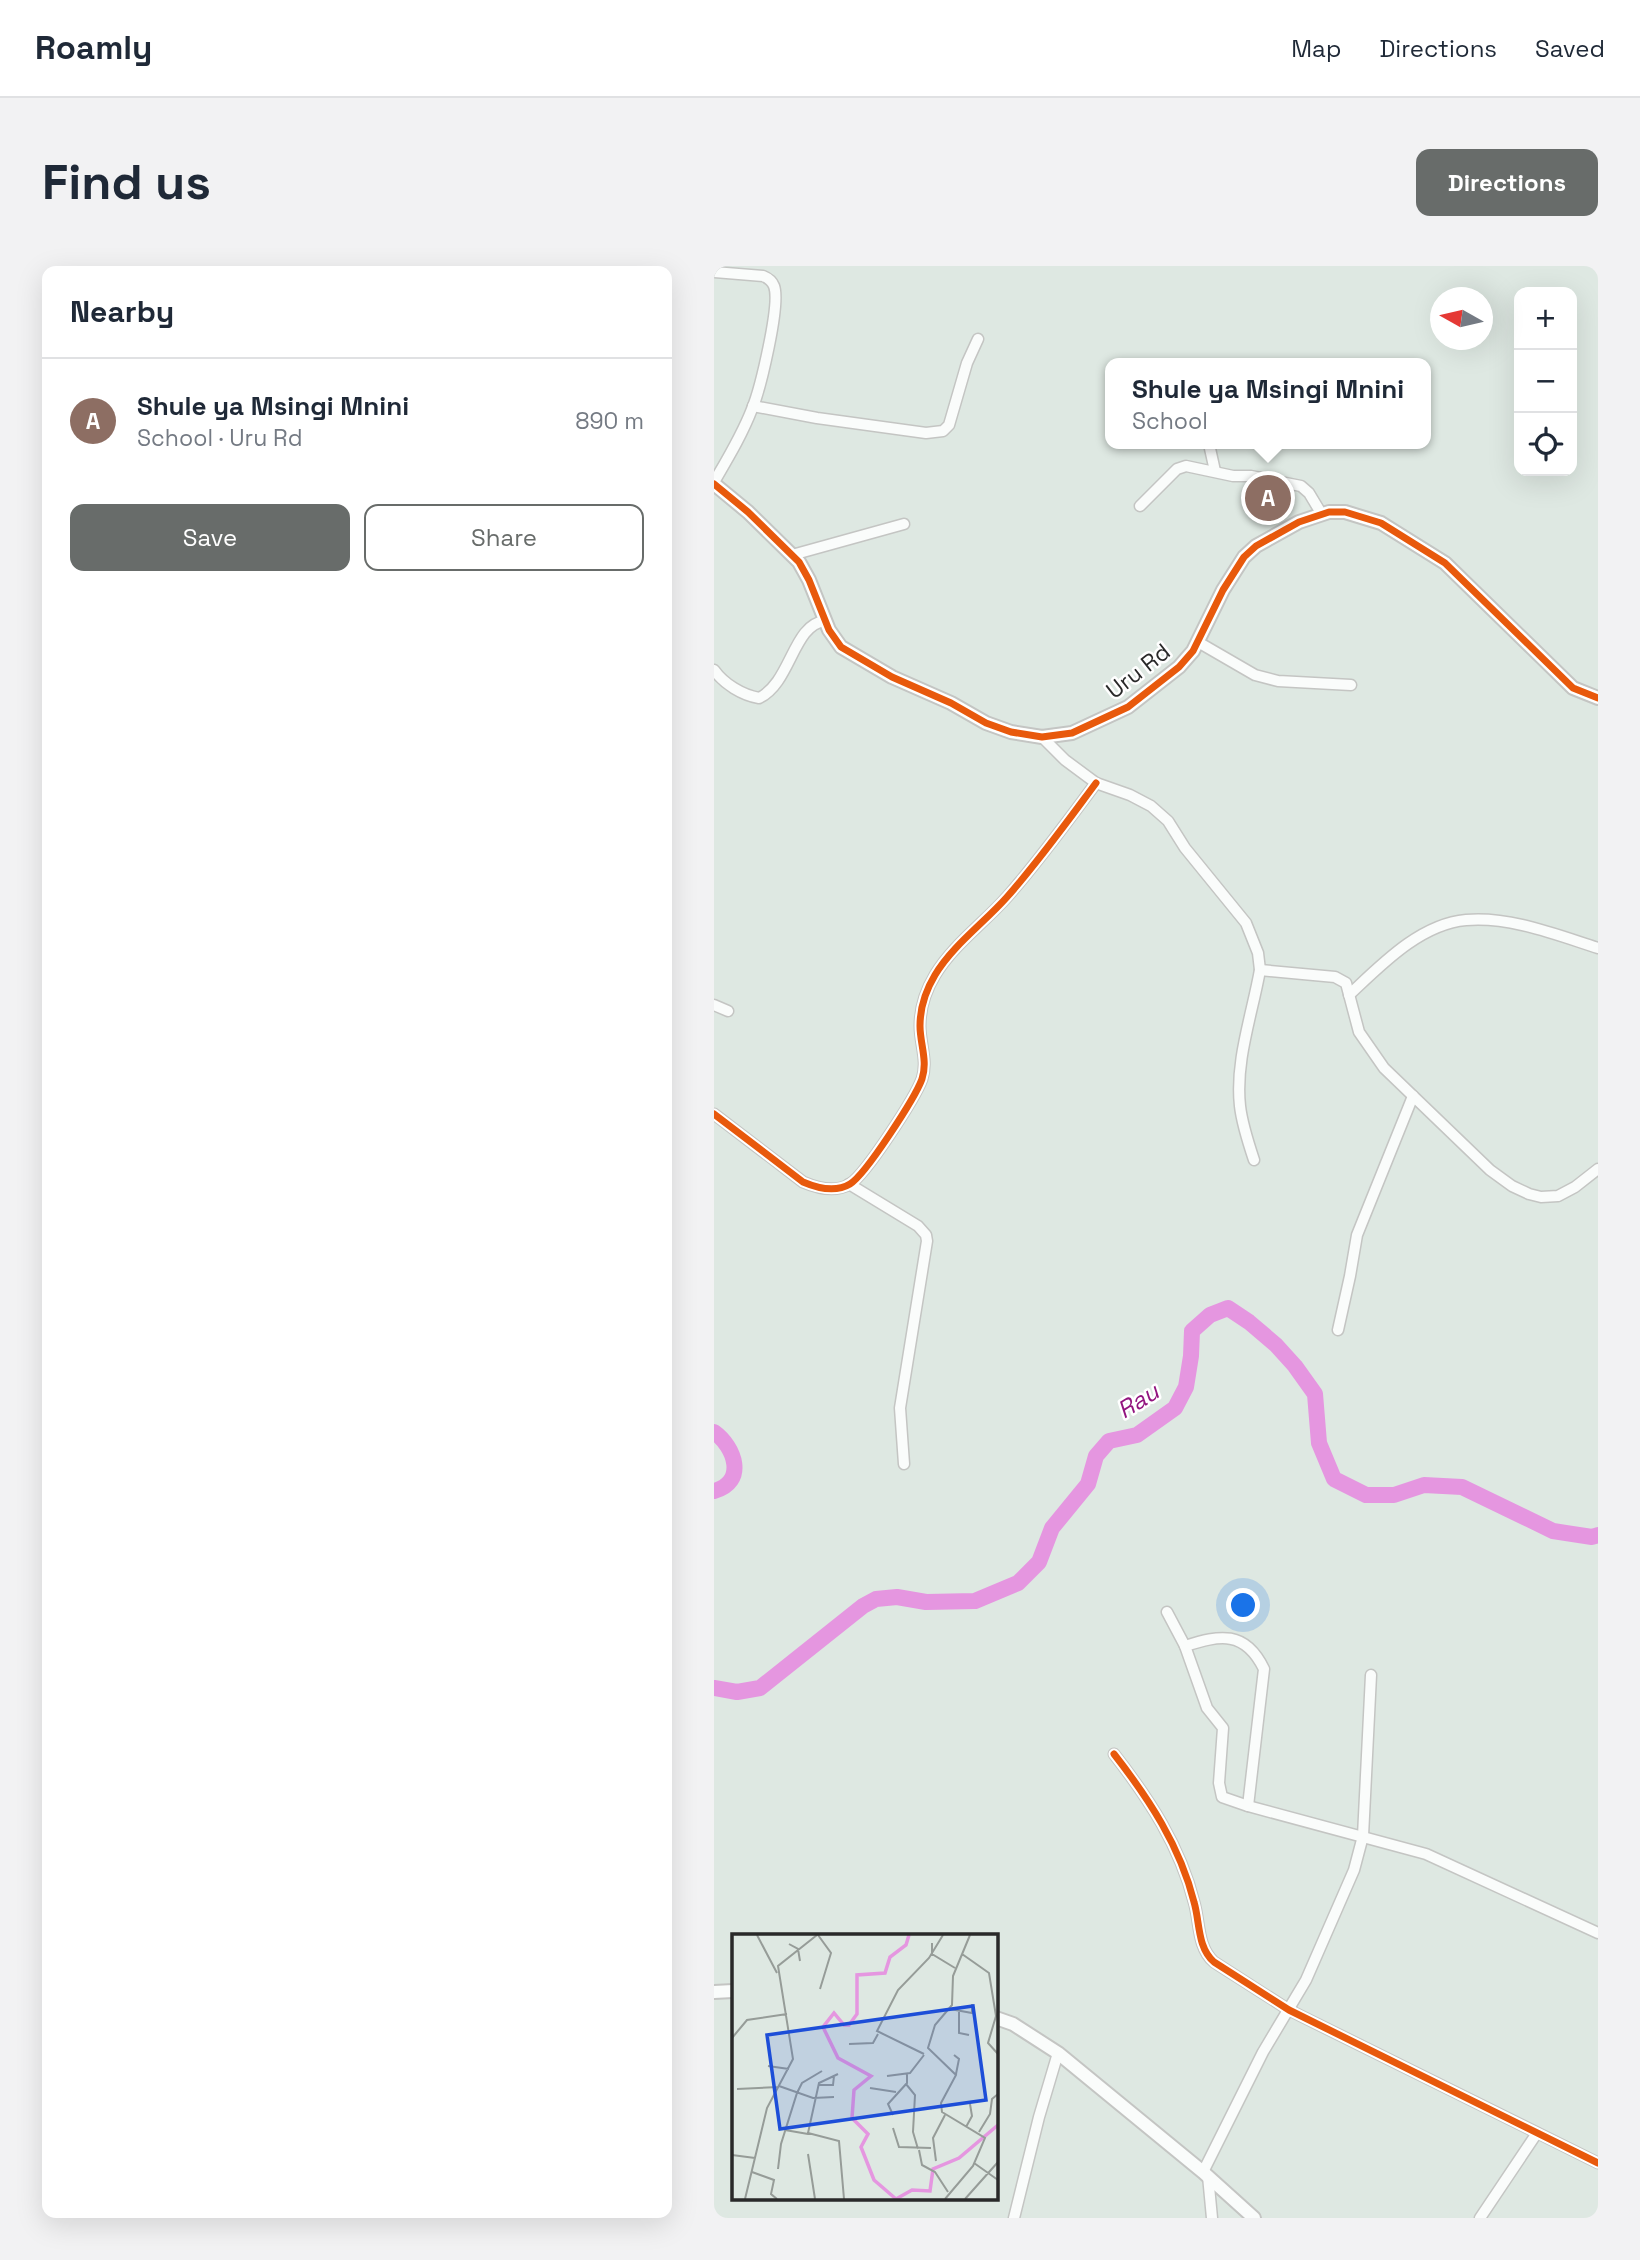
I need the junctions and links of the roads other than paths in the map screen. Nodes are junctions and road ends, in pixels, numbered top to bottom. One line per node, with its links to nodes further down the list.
1 (714, 272): 3 (street)
2 (978, 339): 3 (street)
3 (753, 406): 6 (street)
4 (1210, 449): 5 (street)
5 (1216, 471): 7 (street); 8 (street)
6 (714, 483): 10 (street, Uru Rd)
7 (1140, 506)
8 (1321, 513): 12 (street, Uru Rd); 15 (street, Uru Rd)
9 (904, 524): 10 (street)
10 (792, 555): 11 (street, Uru Rd)
11 (825, 621): 13 (street); 16 (street, Uru Rd)
12 (1198, 642): 14 (street); 16 (street, Uru Rd)
13 (714, 670)
14 (1351, 685)
15 (1598, 698)
16 (1042, 737): 17 (street)
17 (1096, 783): 19 (street); 27 (street)
18 (1598, 948): 20 (street)
19 (1260, 970): 20 (street); 25 (street)
20 (1349, 995): 23 (street)
21 (714, 1005): 22 (street)
22 (728, 1011)
23 (1413, 1096): 26 (street); 28 (street)
24 (714, 1114): 27 (street)
25 (1254, 1160)
26 (1598, 1169)
27 (849, 1184): 29 (street)
28 (1338, 1330)
29 (904, 1464)
30 (1167, 1612): 31 (street)
31 (1185, 1646): 34 (street); 34 (street)
32 (1371, 1675): 35 (street)
33 (1114, 1754): 39 (street)
34 (1248, 1806): 35 (street)
35 (1363, 1836): 36 (street); 39 (street)
36 (1598, 1933)
37 (732, 1991): 38 (street)
38 (714, 1992)
39 (1289, 2010): 42 (street); 44 (street)
40 (998, 2019): 41 (street)
41 (1058, 2053): 44 (street); 45 (street)
42 (1537, 2133): 43 (street); 48 (street)
43 (1598, 2163)
44 (1205, 2174): 46 (street); 47 (street)
45 (1014, 2218)
46 (1212, 2218)
47 (1254, 2218)
48 (1480, 2218)

